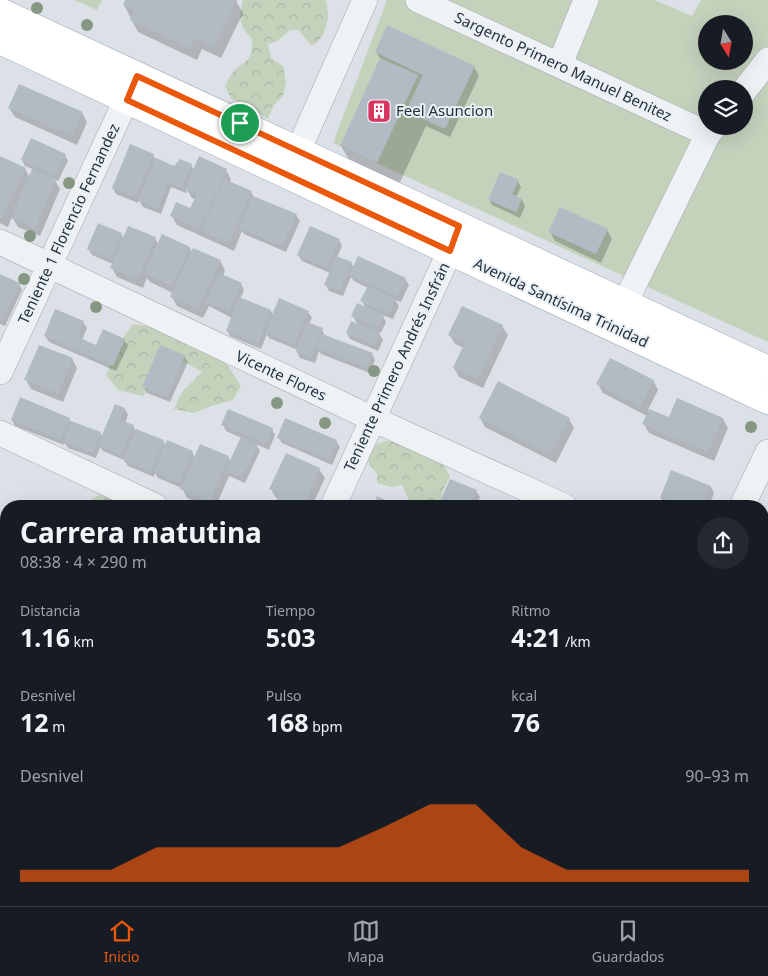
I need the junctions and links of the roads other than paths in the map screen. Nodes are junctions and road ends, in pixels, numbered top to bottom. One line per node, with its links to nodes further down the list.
1 (365, 0): 12 (street)
2 (418, 0): 7 (street, Sargento Primero Manuel Benitez)
3 (586, 0): 7 (street)
4 (0, 12): 9 (main road, Avenida Santísima Trinidad)
5 (0, 40): 9 (main road, Avenida Santísima Trinidad)
6 (768, 60): 8 (street)
7 (560, 64): 10 (street, Sargento Primero Manuel Benitez)
8 (753, 80)
9 (132, 88): 12 (main road, Avenida Santísima Trinidad); 15 (street, Teniente 1 Florencio Fernandez)
10 (698, 124)
11 (709, 135): 16 (street)
12 (292, 162): 13 (main road, Avenida Santísima Trinidad)
13 (455, 238): 16 (main road, Avenida Santísima Trinidad); 19 (main road, Avenida Santísima Trinidad); 20 (street, Teniente Primero Andrés Insfrán)
14 (0, 242): 15 (street, Vicente Flores)
15 (50, 266): 18 (street, Teniente 1 Florencio Fernandez); 20 (street, Vicente Flores)
16 (625, 303): 17 (main road, Avenida Santísima Trinidad)
17 (768, 370)
18 (0, 372)
19 (768, 400)
20 (373, 419): 24 (street, Teniente Primero Andrés Insfrán); 25 (street, Vicente Flores)
21 (0, 433): 23 (street)
22 (768, 452): 26 (street)
23 (143, 500)
24 (336, 500)
25 (551, 500)
26 (745, 500)

